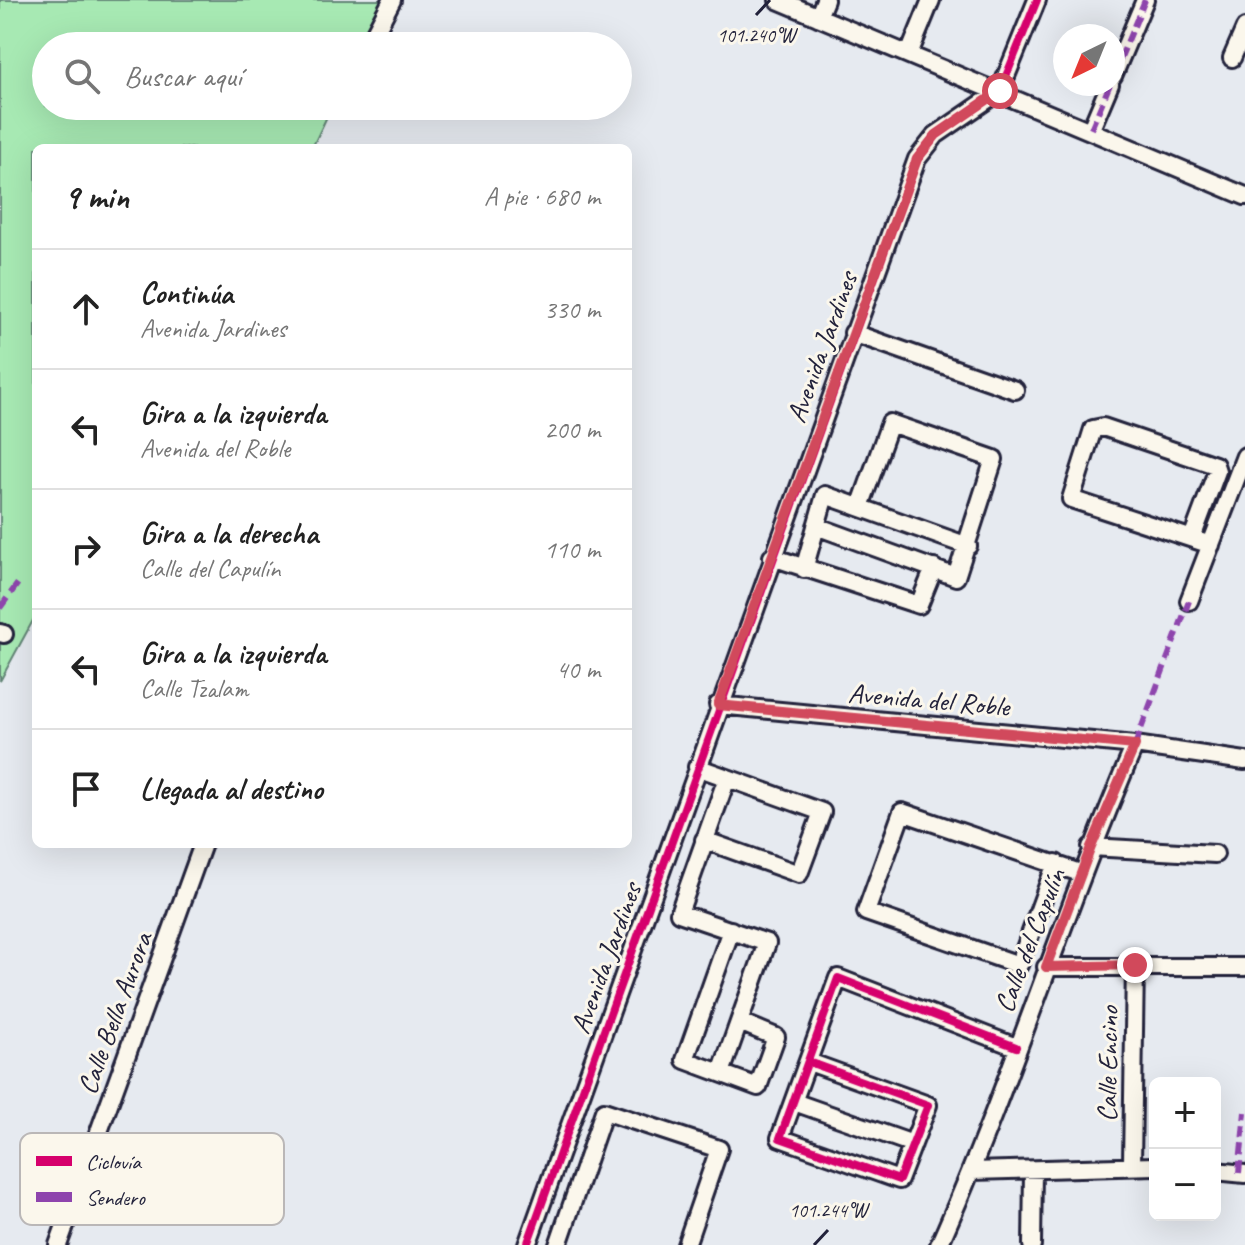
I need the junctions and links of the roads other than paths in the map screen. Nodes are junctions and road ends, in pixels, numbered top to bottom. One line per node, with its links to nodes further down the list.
1 (392, 0): 9 (street)
2 (778, 0): 7 (street)
3 (825, 0): 7 (street)
4 (931, 0): 11 (street)
5 (1037, 0): 13 (street)
6 (1145, 0): 10 (street)
7 (818, 17): 11 (street)
8 (1245, 28): 12 (street)
9 (375, 32)
10 (1125, 48)
11 (909, 54): 13 (street)
12 (1232, 58)
13 (1000, 91): 15 (street); 17 (street, Avenida Jardines)
14 (1105, 96): 15 (street)
15 (1091, 129): 16 (street)
16 (1245, 196)
17 (853, 333): 18 (street); 25 (street, Avenida Jardines)
18 (1015, 390)
19 (1245, 456): 23 (street)
20 (860, 507): 21 (street); 24 (street); 24 (street)
21 (816, 526): 26 (street); 27 (street)
22 (1192, 538): 22 (street); 23 (street)
23 (1211, 545): 28 (street)
24 (968, 546): 26 (street)
25 (772, 557): 27 (street); 29 (street, Avenida Jardines)
26 (934, 568): 27 (street)
27 (804, 569)
28 (1189, 601)
29 (718, 705): 30 (street, Avenida del Roble); 32 (street, Avenida Jardines)
30 (1135, 745): 31 (street, Avenida del Roble); 35 (street, Calle del Capulín)
31 (1245, 761)
32 (697, 767): 33 (street); 59 (street, Avenida Jardines)
33 (727, 778): 34 (street); 34 (street)
34 (704, 840): 40 (street)
35 (1091, 847): 37 (street); 39 (street, Calle del Capulín)
36 (202, 848): 49 (street, Calle Bella Aurora)
37 (1215, 854)
38 (1056, 863): 38 (street); 39 (street)
39 (1083, 874): 42 (street, Calle del Capulín)
40 (731, 930): 44 (street); 47 (street)
41 (1135, 965): 42 (street); 43 (street); 51 (street, Calle Encino)
42 (1046, 967): 45 (street, Calle del Capulín)
43 (1245, 967)
44 (740, 1022): 47 (street); 47 (street)
45 (1016, 1047): 46 (street); 53 (street, Calle del Capulín)
46 (809, 1062): 48 (street); 50 (street)
47 (721, 1073)
48 (794, 1102): 50 (street); 50 (street)
49 (98, 1133)
50 (913, 1144)
51 (1132, 1164): 52 (street); 54 (street)
52 (1149, 1165)
53 (972, 1171): 54 (street); 62 (street, Calle del Capulín)
54 (1033, 1171): 63 (street)
55 (1221, 1172): 56 (street)
56 (1245, 1174)
57 (65, 1225): 58 (street, Calle Bella Aurora)
58 (58, 1245)
59 (527, 1245)
60 (558, 1245): 61 (street)
61 (686, 1245)
62 (939, 1245)
63 (1032, 1245)

